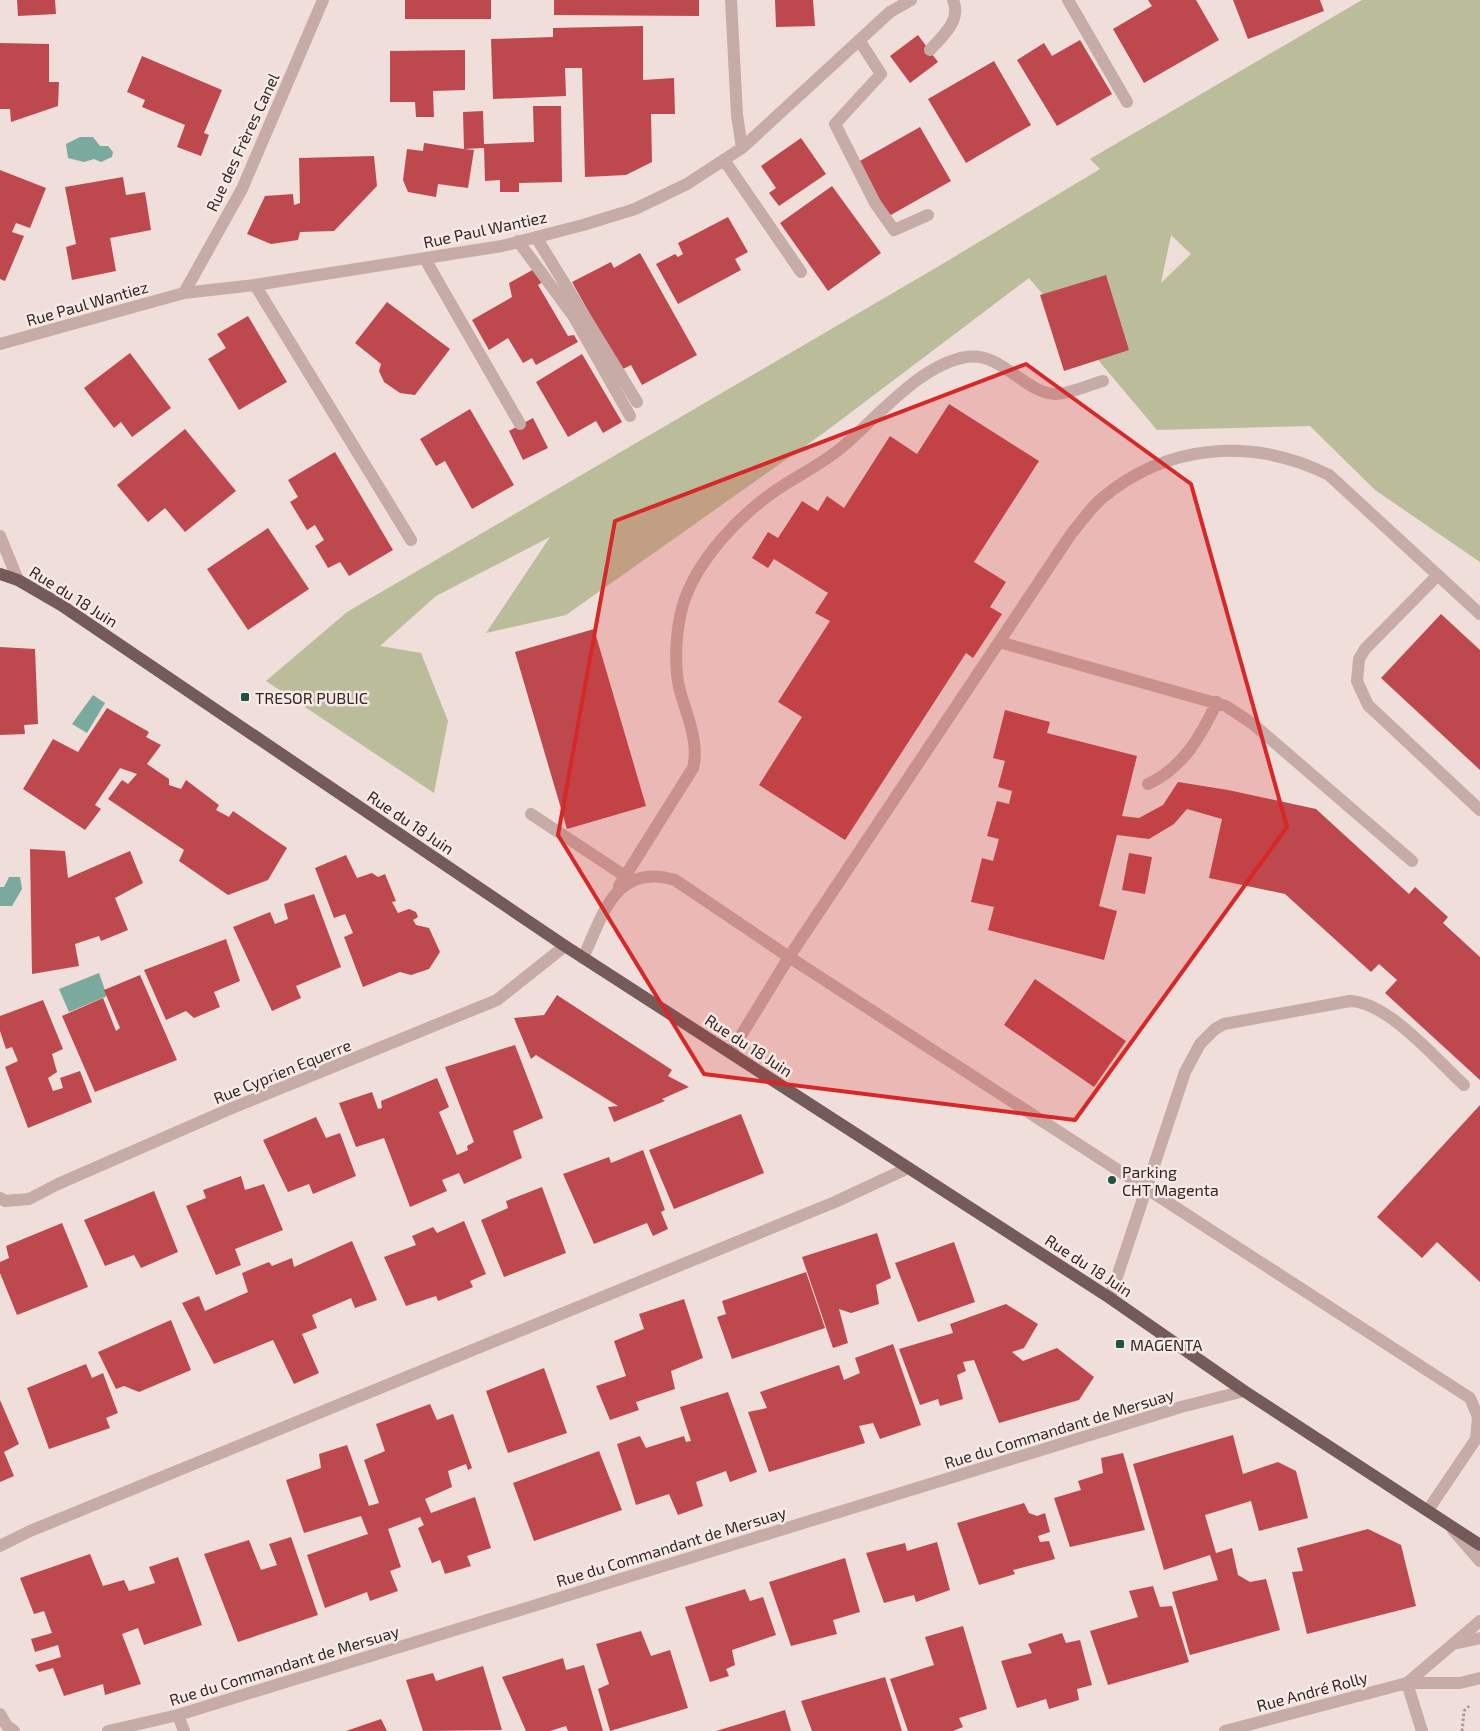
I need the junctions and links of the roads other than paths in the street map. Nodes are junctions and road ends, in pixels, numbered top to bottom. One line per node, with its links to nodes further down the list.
1 (322, 0): 17 (street, Rue des Frères Canel)
2 (731, 0): 9 (street)
3 (911, 0): 6 (street, Rue Paul Wantiez)
4 (954, 0): 7 (street)
5 (1068, 0): 8 (street)
6 (859, 40): 9 (street, Rue Paul Wantiez); 11 (street)
7 (930, 50)
8 (1127, 102)
9 (742, 148): 10 (street, Rue Paul Wantiez)
10 (724, 160): 12 (street, Rue Paul Wantiez); 15 (street)
11 (928, 216)
12 (536, 237): 13 (street, Rue Paul Wantiez); 20 (street)
13 (518, 242): 14 (street, Rue Paul Wantiez); 21 (street)
14 (426, 259): 16 (street, Rue Paul Wantiez); 22 (street)
15 (801, 272)
16 (255, 285): 17 (street, Rue Paul Wantiez); 24 (street)
17 (184, 293): 18 (street, Rue Paul Wantiez)
18 (0, 344)
19 (1103, 381): 35 (street)
20 (637, 402)
21 (630, 416)
22 (520, 424)
23 (0, 536): 27 (street)
24 (411, 540)
25 (0, 574): 27 (main road, Rue du 18 Juin)
26 (1438, 575): 28 (street); 29 (street); 32 (street)
27 (18, 580): 37 (main road, Rue du 18 Juin)
28 (1480, 614)
29 (999, 642): 30 (street); 38 (street)
30 (1217, 702): 31 (street); 34 (street)
31 (1148, 784)
32 (1480, 810)
33 (531, 814): 35 (street)
34 (1412, 861)
35 (626, 876): 36 (street)
36 (612, 897): 38 (street); 39 (street)
37 (565, 946): 39 (main road, Rue du 18 Juin); 44 (street, Rue Cyprien Equerre)
38 (789, 957): 40 (street); 43 (street)
39 (583, 958): 40 (main road, Rue du 18 Juin)
40 (731, 1052): 42 (main road, Rue du 18 Juin)
41 (1464, 1085): 43 (street)
42 (908, 1168): 45 (main road, Rue du 18 Juin); 50 (street)
43 (1146, 1188): 45 (street); 47 (street)
44 (0, 1198)
45 (1110, 1298): 46 (main road, Rue du 18 Juin)
46 (1244, 1391): 47 (main road, Rue du 18 Juin); 58 (street, Rue du Commandant de Mersuay)
47 (1428, 1510): 48 (main road, Rue du 18 Juin)
48 (1448, 1524): 49 (main road, Rue du 18 Juin); 51 (street)
49 (1480, 1545)
50 (0, 1546)
51 (1480, 1561)
52 (1480, 1621): 54 (street, Rue André Rolly)
53 (1480, 1638): 54 (street, Rue André Rolly)
54 (1456, 1643): 56 (street, Rue André Rolly)
55 (1480, 1678): 56 (street, Rue André Rolly)
56 (1407, 1683): 62 (street, Rue André Rolly); 63 (street)
57 (0, 1714): 59 (street)
58 (178, 1714): 60 (street, Rue du Commandant de Mersuay); 61 (street)
59 (14, 1731)
60 (108, 1731)
61 (184, 1731)
62 (1225, 1731)
63 (1422, 1731)

